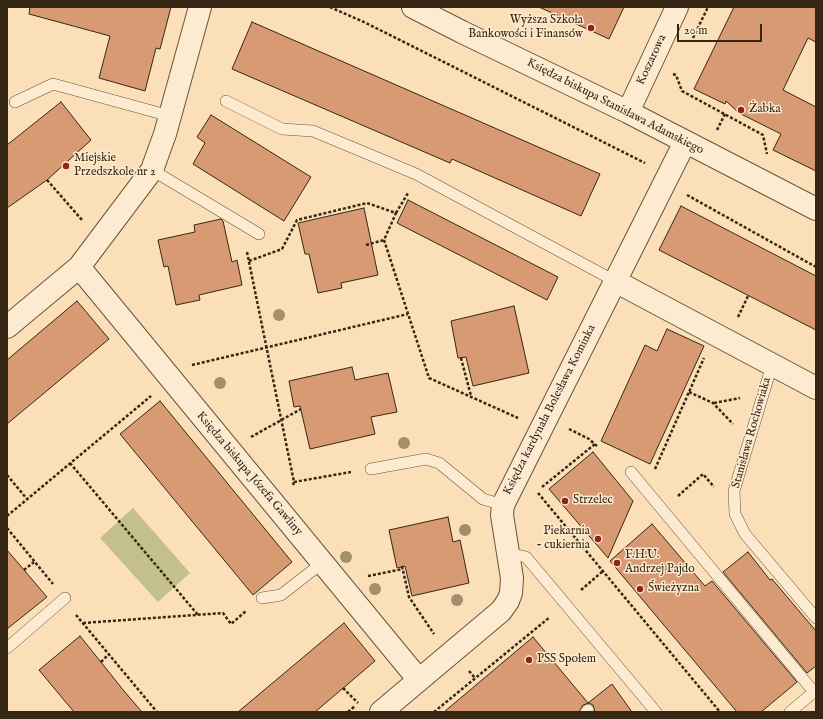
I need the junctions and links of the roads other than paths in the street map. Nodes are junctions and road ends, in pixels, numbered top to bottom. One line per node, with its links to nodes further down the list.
1 (200, 7): 7 (street)
2 (413, 7): 6 (street, Księdza biskupa Stanisława Adamskiego)
3 (677, 7): 6 (street, Koszarowa)
4 (226, 101): 13 (lane)
5 (15, 102): 7 (lane)
6 (628, 112): 8 (street, Księdza biskupa Stanisława Adamskiego)
7 (170, 116): 9 (street)
8 (685, 142): 10 (street, Księdza biskupa Stanisława Adamskiego); 13 (street, Księdza kardynała Bolesława Kominka)
9 (152, 170): 11 (lane); 12 (street)
10 (816, 209)
11 (259, 234)
12 (79, 267): 14 (street); 21 (street, Księdza biskupa Józefa Gawliny)
13 (615, 281): 15 (street, Stanisława Rochowiaka); 19 (street, Księdza kardynała Bolesława Kominka)
14 (7, 327)
15 (772, 365): 16 (street, Stanisława Rochowiaka); 24 (lane, Stanisława Rochowiaka)
16 (816, 388)
17 (372, 469): 19 (lane)
18 (630, 472): 29 (lane)
19 (503, 505): 20 (street, Księdza kardynała Bolesława Kominka)
20 (508, 553): 26 (street, Księdza kardynała Bolesława Kominka); 28 (lane)
21 (322, 563): 23 (lane); 26 (street, Księdza biskupa Józefa Gawliny)
22 (65, 598): 25 (lane)
23 (262, 598)
24 (816, 618)
25 (7, 648)
26 (418, 680): 27 (street, Księdza kardynała Bolesława Kominka)
27 (382, 712)
28 (656, 712)
29 (790, 712)

